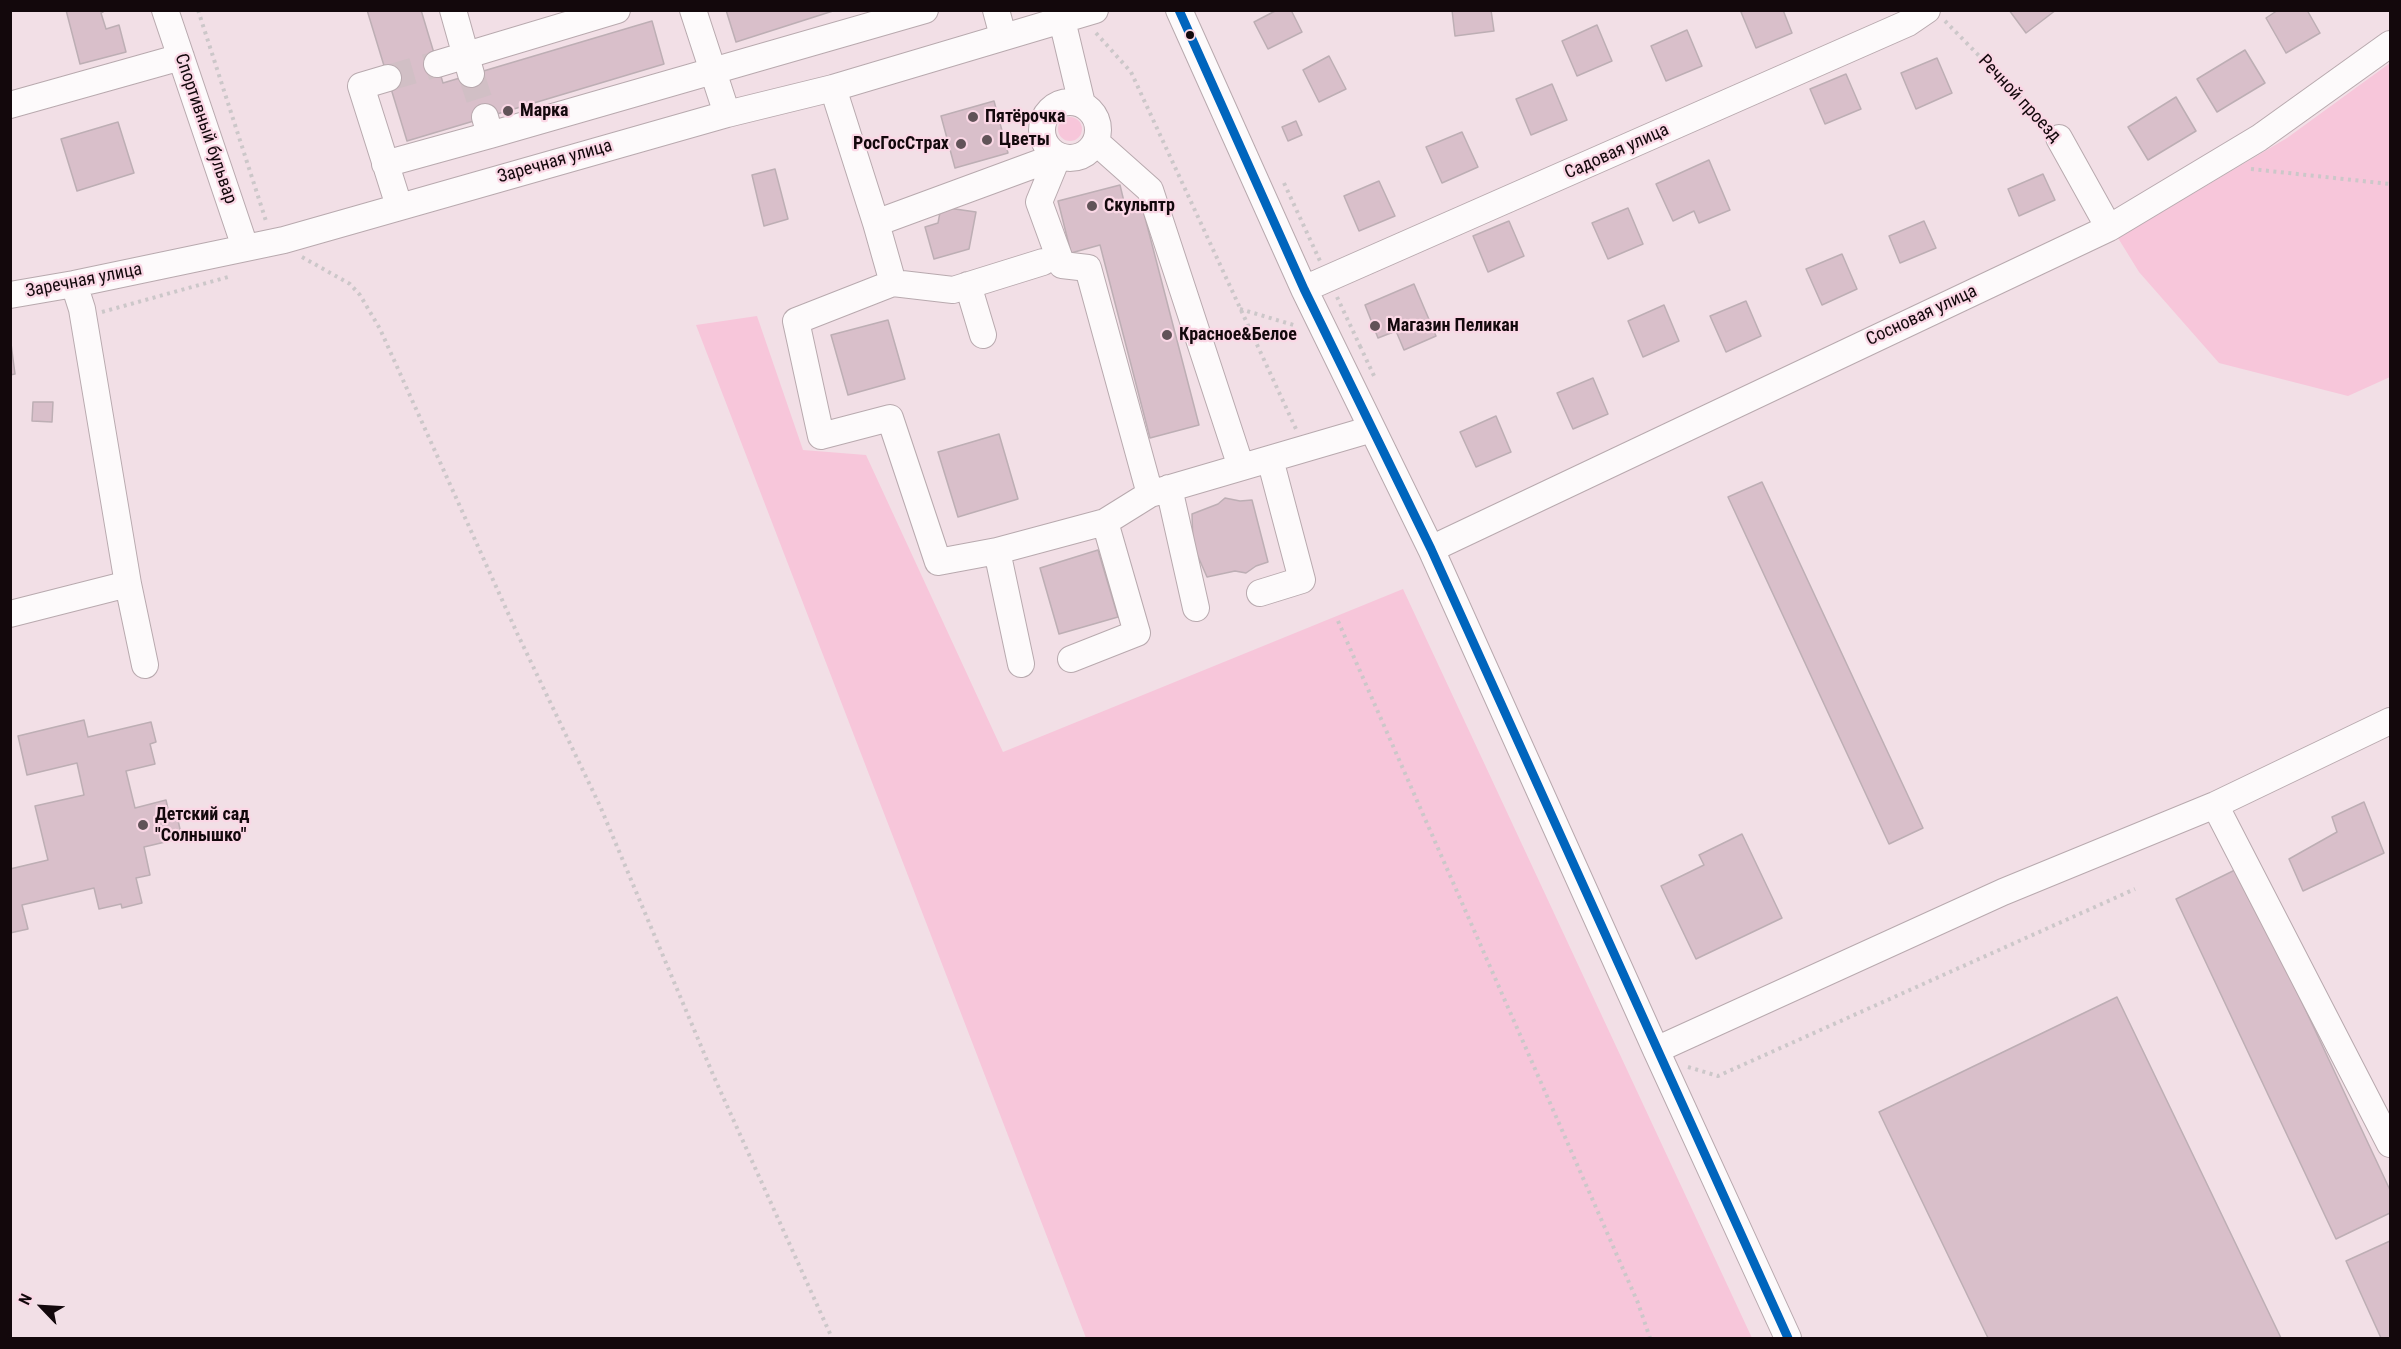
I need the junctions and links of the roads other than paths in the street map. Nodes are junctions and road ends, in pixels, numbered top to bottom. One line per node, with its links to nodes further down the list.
1 (165, 10): 13 (street, Спортивный бульвар)
2 (453, 10): 15 (street)
3 (617, 10): 15 (street)
4 (693, 10): 16 (street)
5 (926, 10): 16 (street)
6 (996, 10): 11 (street)
7 (1179, 10): 34 (street)
8 (1935, 15): 34 (street, Садовая улица)
9 (1062, 20): 10 (street, Заречная улица); 11 (street, Заречная улица); 19 (street)
10 (1095, 22)
11 (1004, 36): 18 (street, Заречная улица)
12 (2391, 44): 28 (street, Сосновая улица)
13 (181, 57): 20 (street); 29 (street, Спортивный бульвар)
14 (437, 64): 15 (street)
15 (469, 65)
16 (712, 71): 21 (street); 25 (street)
17 (388, 78): 25 (street)
18 (833, 88): 21 (street, Заречная улица); 27 (street)
19 (1082, 104): 23 (street); 24 (street)
20 (10, 105)
21 (727, 114): 26 (street, Заречная улица)
22 (2059, 138): 28 (street, Речной проезд)
23 (1096, 142): 24 (street); 39 (street)
24 (1058, 156): 27 (street); 40 (street)
25 (385, 164): 26 (street)
26 (399, 206): 29 (street, Заречная улица)
27 (876, 223): 31 (street)
28 (2109, 228): 42 (street, Сосновая улица)
29 (245, 247): 32 (street, Заречная улица)
30 (1043, 262): 33 (street)
31 (892, 283): 33 (street); 43 (street)
32 (74, 284): 35 (street, Заречная улица); 44 (street)
33 (968, 285): 36 (street)
34 (1304, 289): 37 (street)
35 (10, 295)
36 (983, 335)
37 (1372, 429): 38 (street); 42 (street)
38 (1270, 459): 39 (street); 45 (street)
39 (1241, 467): 40 (street)
40 (1160, 491): 41 (street); 46 (street)
41 (1104, 522): 43 (street); 48 (street)
42 (1431, 549): 53 (street)
43 (997, 551): 49 (street)
44 (128, 584): 47 (street); 50 (street)
45 (1260, 593)
46 (1196, 608)
47 (10, 614)
48 (1071, 659)
49 (1021, 664)
50 (145, 665)
51 (2391, 722): 52 (street)
52 (2215, 804): 53 (street); 54 (street)
53 (1656, 1050): 55 (street)
54 (2391, 1144)
55 (1788, 1338)

